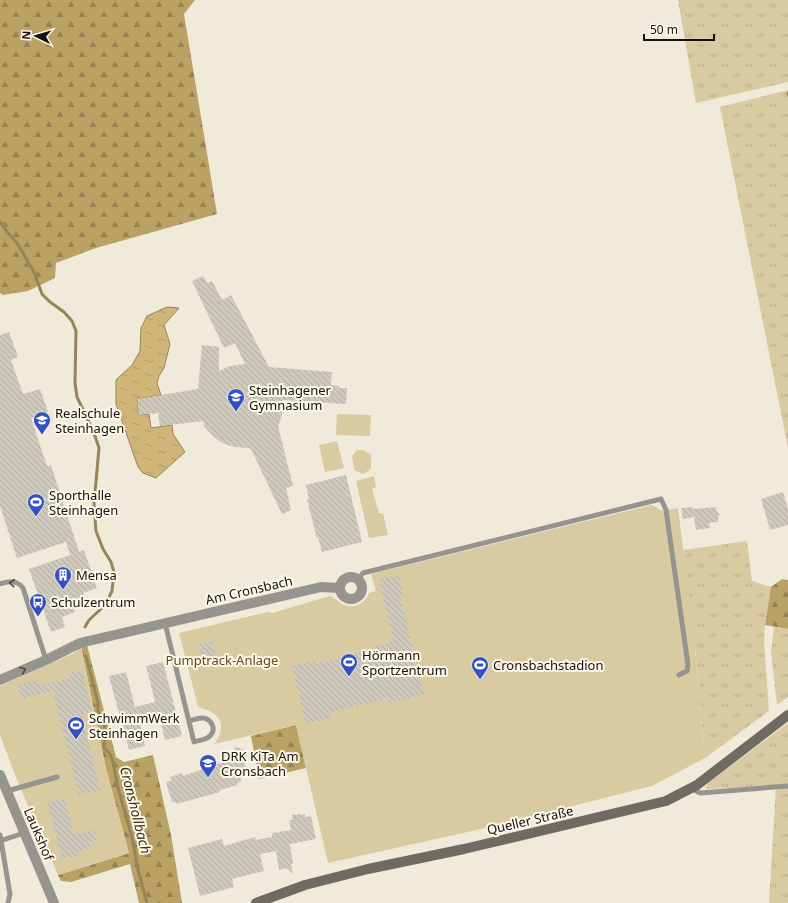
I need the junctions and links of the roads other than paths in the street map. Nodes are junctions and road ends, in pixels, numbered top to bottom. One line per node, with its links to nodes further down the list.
1 (358, 579): 3 (street); 3 (street); 6 (lane)
2 (0, 584): 5 (lane, one-way to 2)
3 (340, 588): 4 (street, Am Cronsbach)
4 (165, 623): 5 (street, Am Cronsbach); 9 (lane)
5 (46, 660): 7 (street, Am Cronsbach, one-way to 5)
6 (678, 675)
7 (0, 680)
8 (788, 715): 13 (main road, Queller Straße)
9 (189, 721): 9 (lane)
10 (0, 775): 14 (street, Laukshof)
11 (57, 777): 14 (lane)
12 (788, 786): 13 (lane)
13 (691, 788): 20 (main road, Queller Straße)
14 (7, 791): 15 (street, Laukshof)
15 (24, 833): 17 (lane); 19 (street, Laukshof)
16 (0, 835): 17 (lane)
17 (1, 841): 18 (lane)
18 (8, 903)
19 (54, 903)
20 (256, 903)

